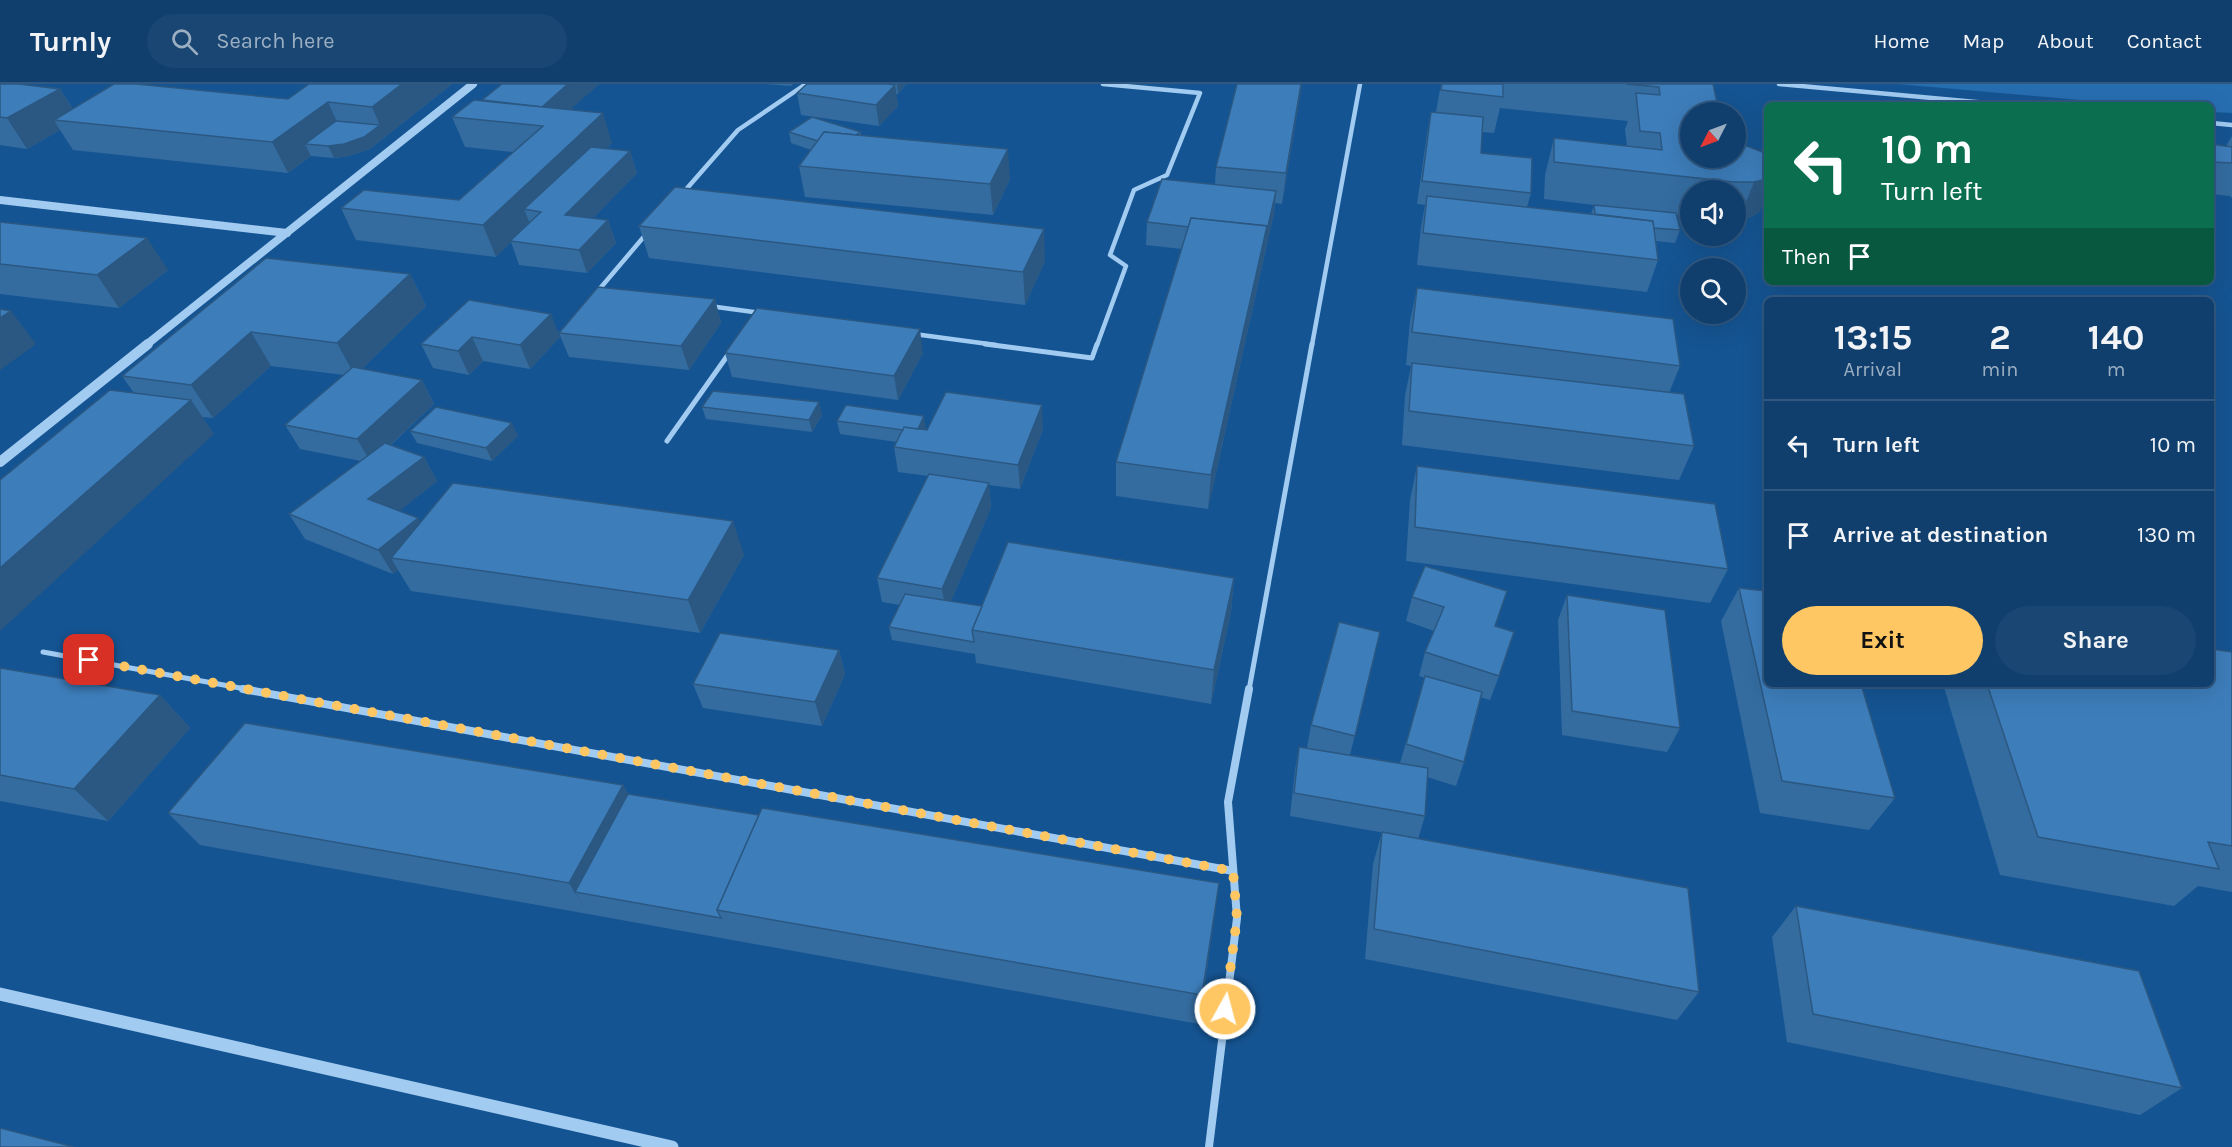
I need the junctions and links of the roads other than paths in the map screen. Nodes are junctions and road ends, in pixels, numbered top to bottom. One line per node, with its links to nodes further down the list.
1 (472, 84): 12 (street)
2 (806, 84): 10 (street)
3 (1103, 84): 18 (street)
4 (1360, 84): 23 (street)
5 (1779, 84): 6 (street)
6 (1976, 102)
7 (2214, 123): 8 (street)
8 (2232, 125)
9 (0, 200): 12 (street)
10 (675, 202)
11 (651, 228): 13 (street)
12 (287, 233): 21 (street)
13 (607, 293)
14 (700, 305): 15 (street)
15 (759, 313): 16 (street); 17 (street)
16 (770, 314)
17 (752, 322)
18 (913, 334)
19 (732, 349): 20 (street)
20 (667, 441)
21 (0, 462)
22 (43, 652): 23 (street)
23 (1233, 871): 26 (street)
24 (0, 994): 25 (street)
25 (672, 1147)
26 (1209, 1147)

